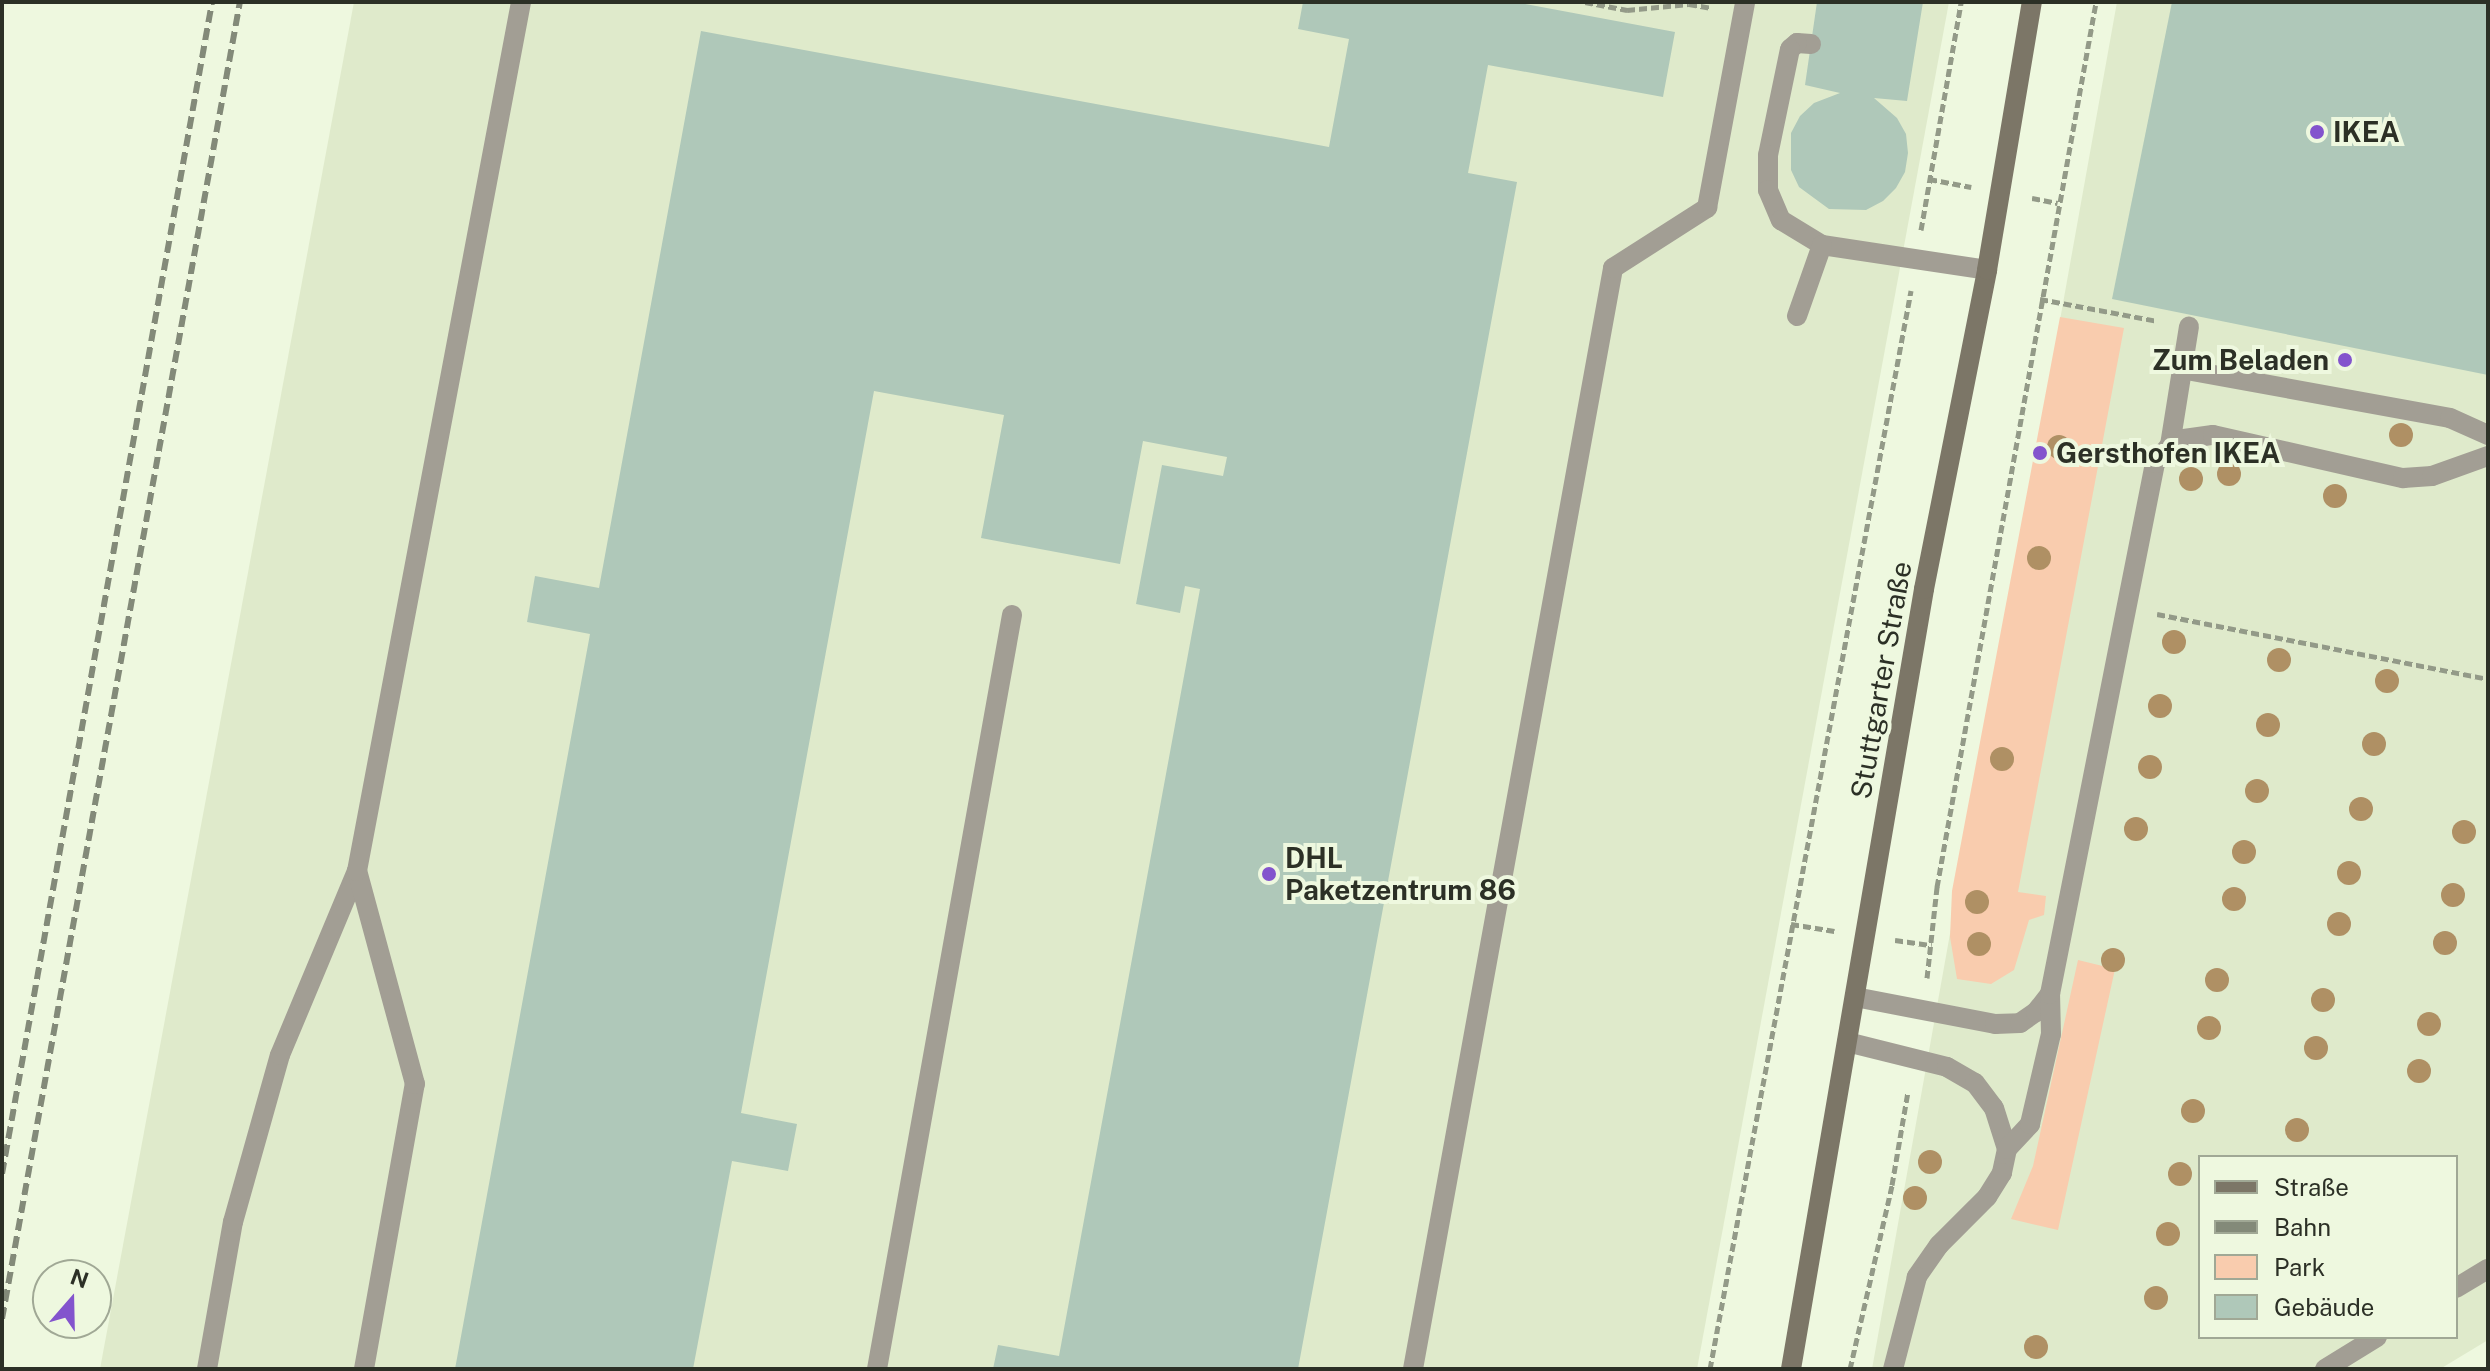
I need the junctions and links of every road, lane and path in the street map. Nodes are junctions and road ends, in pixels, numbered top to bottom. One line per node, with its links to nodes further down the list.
1 (521, 2): 21 (lane)
2 (1585, 2): 6 (path)
3 (1961, 2): 9 (path)
4 (2032, 2): 10 (street, Stuttgarter Straße)
5 (2096, 2): 11 (path)
6 (1744, 8): 34 (lane)
7 (1811, 44): 8 (lane)
8 (1822, 245): 9 (lane); 12 (lane)
9 (1917, 260): 10 (lane); 35 (path)
10 (1987, 270): 24 (street, Stuttgarter Straße)
11 (2040, 299): 13 (path); 22 (path)
12 (1797, 316)
13 (2189, 327): 14 (lane)
14 (2181, 369): 15 (lane); 16 (lane)
15 (2488, 435)
16 (2170, 445): 17 (lane); 18 (lane)
17 (2488, 456)
18 (2125, 607): 20 (path); 23 (lane)
19 (1012, 615): 33 (lane)
20 (2488, 679)
21 (357, 871): 31 (lane); 32 (lane)
22 (1937, 887)
23 (2050, 994): 24 (lane); 26 (lane)
24 (1855, 997): 25 (street, Stuttgarter Straße)
25 (1847, 1042): 26 (lane); 36 (street, Stuttgarter Straße)
26 (2007, 1149): 38 (lane)
27 (1892, 1185): 37 (path)
28 (2488, 1269): 29 (lane)
29 (2458, 1287)
30 (2374, 1339): 39 (lane)
31 (207, 1369)
32 (364, 1369)
33 (877, 1369)
34 (1413, 1369)
35 (1710, 1369)
36 (1791, 1369)
37 (1850, 1369)
38 (1893, 1369)
39 (2325, 1369)

